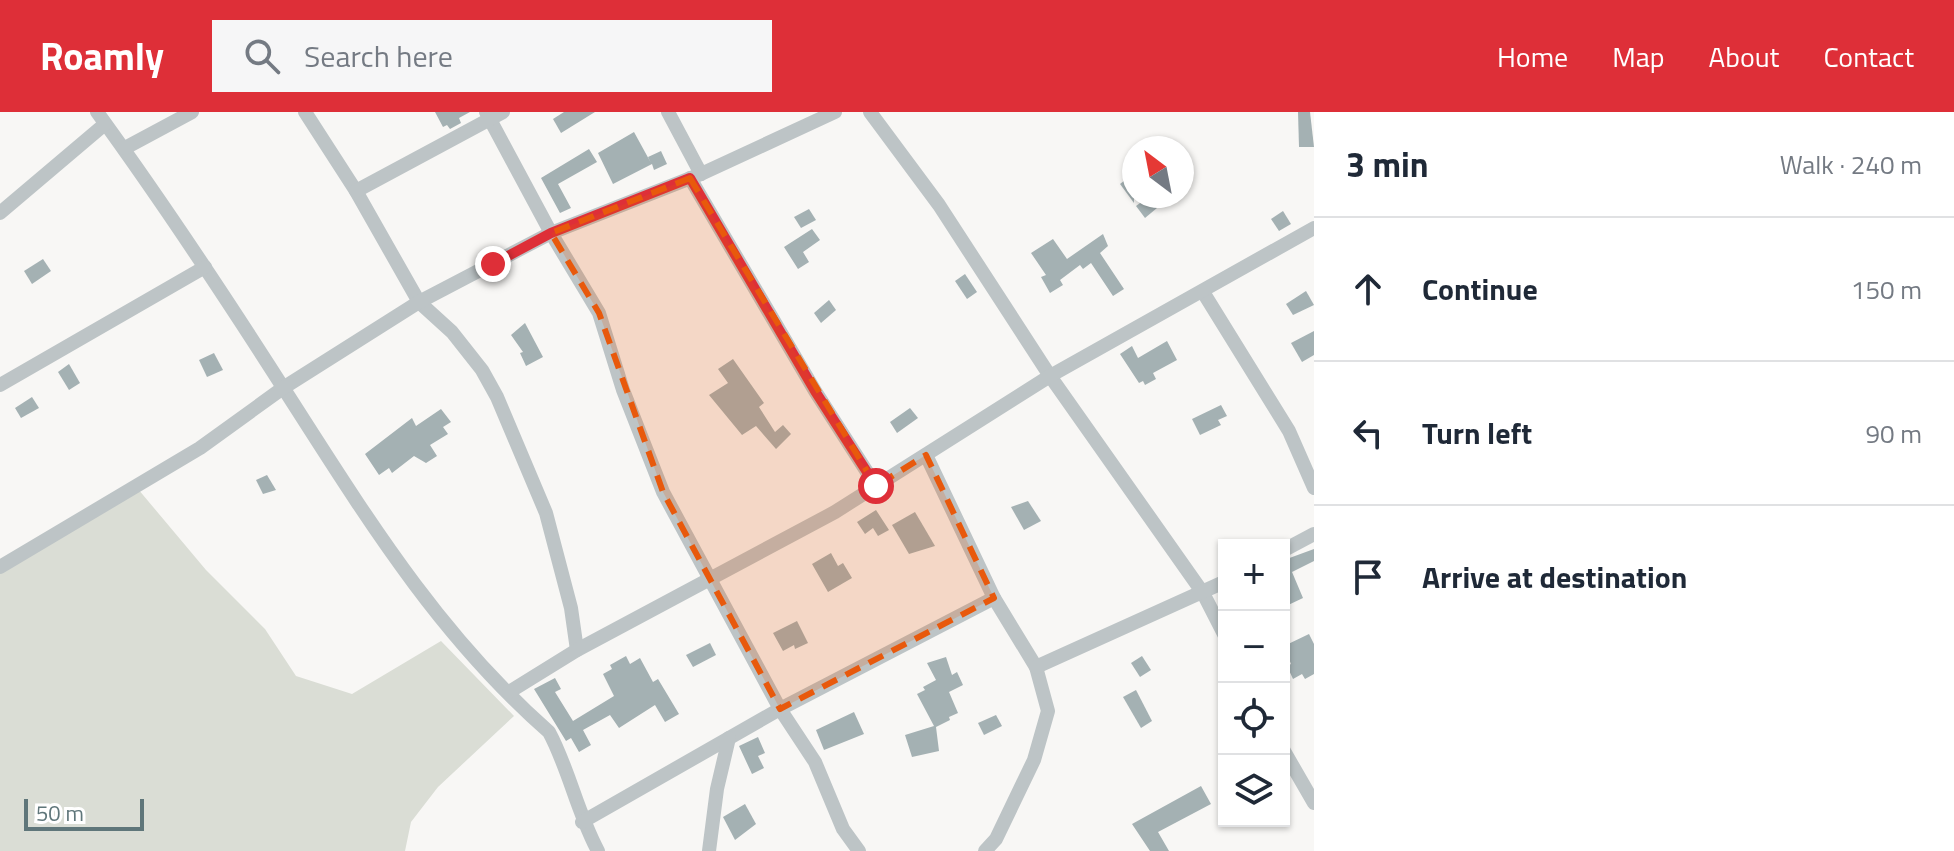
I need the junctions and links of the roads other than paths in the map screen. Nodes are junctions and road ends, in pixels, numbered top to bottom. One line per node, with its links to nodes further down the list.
1 (192, 112): 8 (street)
2 (305, 112): 10 (street)
3 (668, 112): 9 (street)
4 (835, 112): 9 (street)
5 (870, 112): 17 (street)
6 (493, 114): 10 (street); 13 (street)
7 (101, 118): 8 (street); 11 (street)
8 (125, 148): 14 (street)
9 (696, 176): 13 (street); 21 (street)
10 (356, 191): 16 (street)
11 (0, 213)
12 (1314, 228): 15 (street)
13 (551, 233): 16 (street); 26 (street)
14 (205, 267): 18 (street); 19 (street)
15 (1203, 292): 17 (street); 22 (street)
16 (419, 302): 19 (street); 31 (street)
17 (1050, 376): 20 (street); 28 (street)
18 (0, 385)
19 (283, 388): 25 (street); 33 (street)
20 (926, 455): 21 (street); 29 (street)
21 (876, 486): 26 (street)
22 (1314, 488)
23 (1314, 534): 24 (street)
24 (1290, 547)
25 (0, 567)
26 (709, 580): 31 (street); 34 (street)
27 (1218, 585): 28 (street)
28 (1203, 593): 30 (street); 32 (street)
29 (994, 598): 32 (street); 34 (street)
30 (1218, 622)
31 (577, 650): 33 (street)
32 (1036, 667): 42 (street)
33 (509, 692): 38 (street)
34 (780, 709): 35 (street); 41 (street)
35 (729, 738): 38 (street); 40 (street)
36 (1286, 755): 37 (street)
37 (1314, 803)
38 (582, 822): 39 (street)
39 (598, 851)
40 (709, 851)
41 (859, 851)
42 (985, 851)

